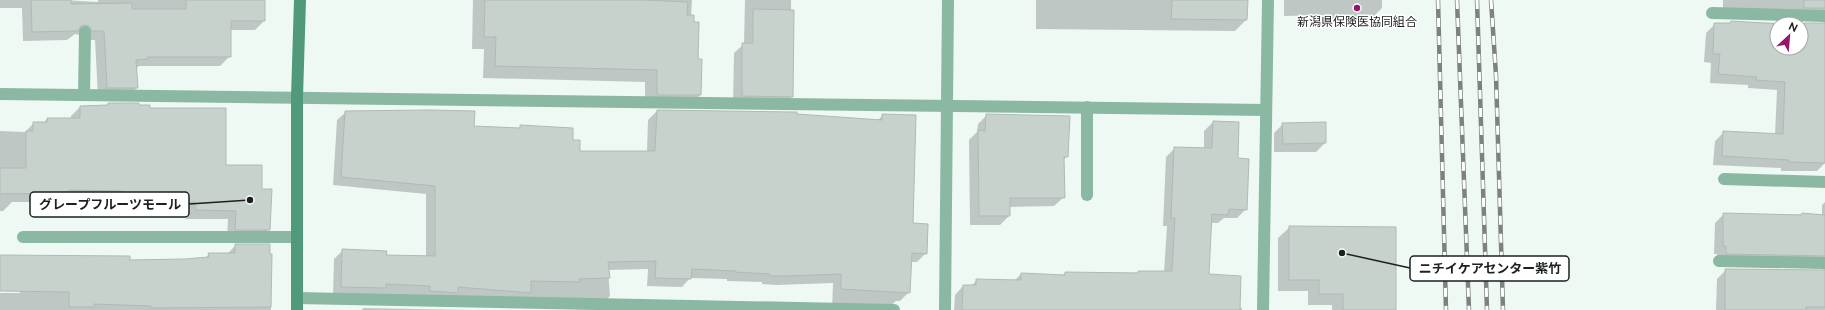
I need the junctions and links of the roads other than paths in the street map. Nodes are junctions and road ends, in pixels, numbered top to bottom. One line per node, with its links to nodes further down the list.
1 (300, 0): 9 (street)
2 (948, 0): 10 (street)
3 (1268, 0): 12 (street)
4 (1712, 13): 5 (street)
5 (1825, 16)
6 (85, 32): 8 (street)
7 (0, 94): 8 (street)
8 (84, 95): 9 (street)
9 (297, 97): 10 (street); 17 (street)
10 (947, 105): 11 (street); 22 (street)
11 (1087, 107): 12 (street); 15 (street)
12 (1266, 110): 23 (street)
13 (1724, 179): 14 (street)
14 (1825, 182)
15 (1087, 195)
16 (23, 237): 17 (street)
17 (297, 237): 20 (street)
18 (1719, 261): 19 (street)
19 (1825, 263)
20 (297, 304): 21 (street)
21 (894, 310)
22 (945, 310)
23 (1264, 310)

